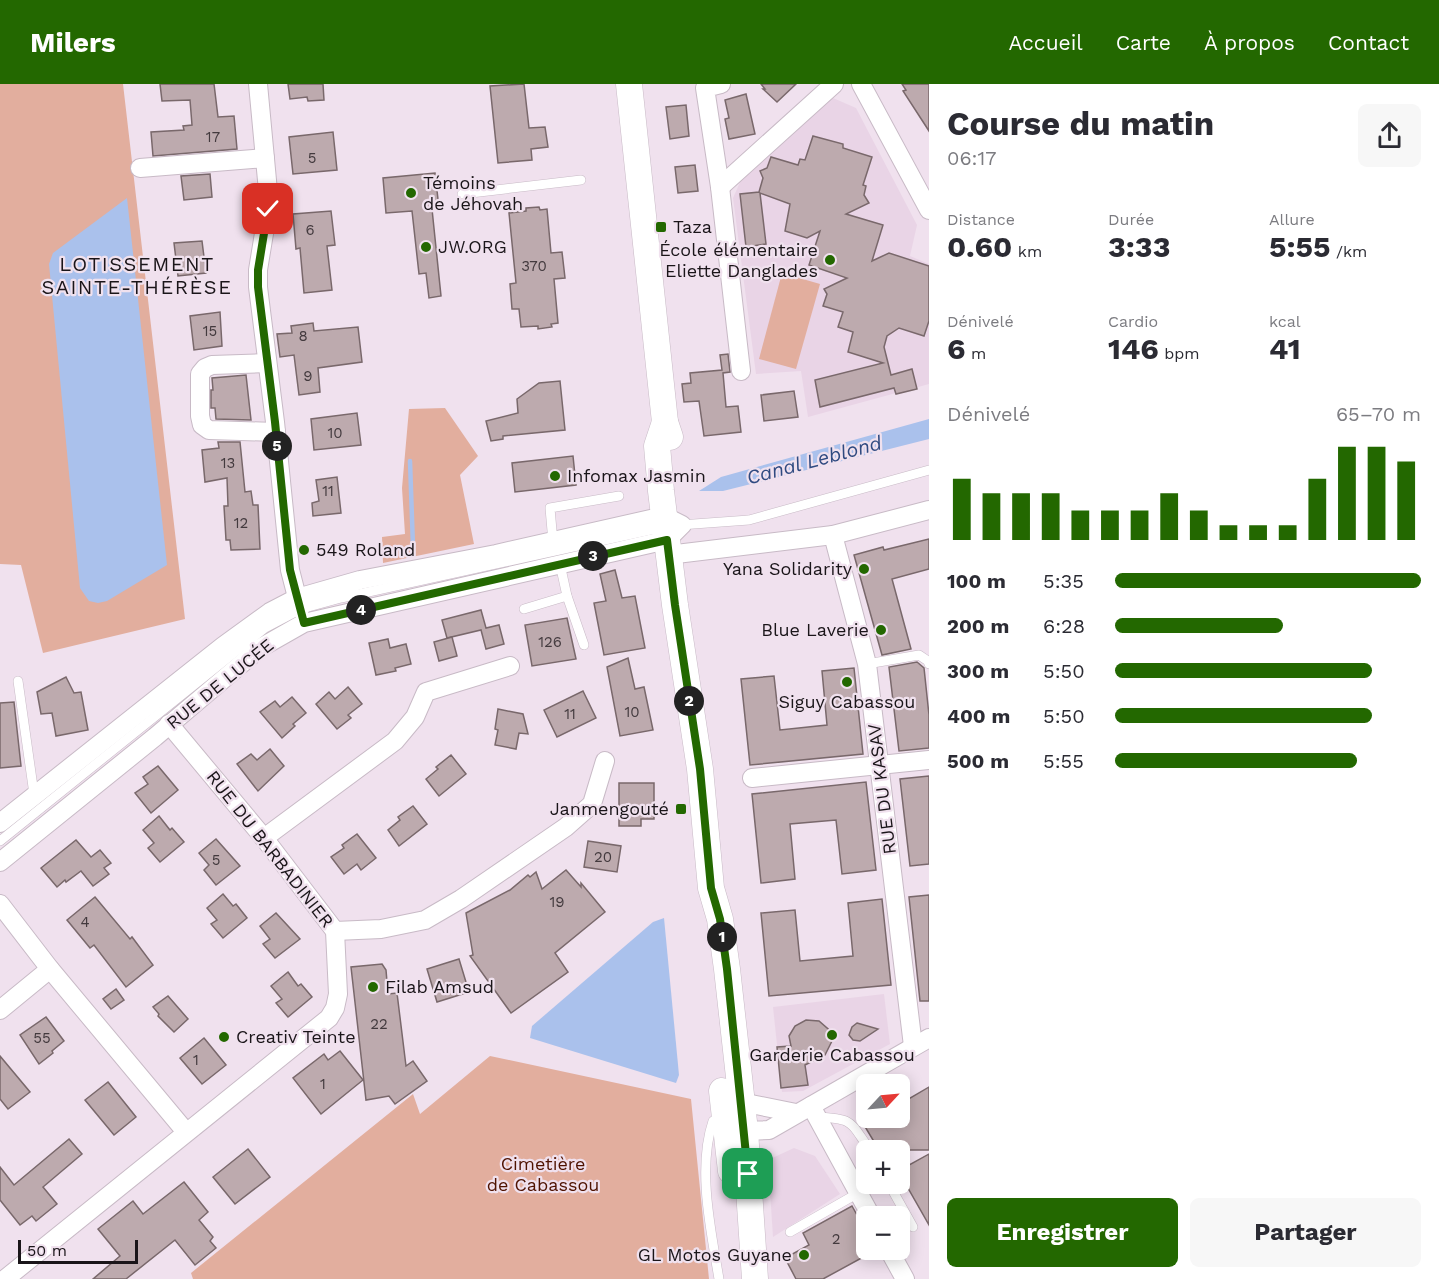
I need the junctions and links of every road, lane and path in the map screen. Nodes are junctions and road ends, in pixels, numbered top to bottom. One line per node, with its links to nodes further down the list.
1 (258, 84): 6 (street)
2 (629, 84): 19 (main road)
3 (721, 84): 9 (street)
4 (834, 84): 9 (street)
5 (861, 84): 11 (street)
6 (265, 158): 7 (street); 12 (street)
7 (140, 168)
8 (581, 180): 10 (lane)
9 (720, 187): 13 (street)
10 (462, 194)
11 (927, 200)
12 (267, 363): 14 (street); 14 (street)
13 (741, 371)
14 (276, 432): 24 (street)
15 (929, 470): 19 (lane)
16 (619, 496): 20 (lane)
17 (929, 510): 18 (street)
18 (833, 535): 19 (street); 26 (street, RUE DU KASAV)
19 (672, 536): 20 (street); 21 (street, RUE DE LUCÉE); 24 (lane); 46 (main road)
20 (553, 542): 24 (street)
21 (560, 564): 22 (lane); 24 (street, RUE DE LUCÉE)
22 (567, 596): 23 (lane); 25 (lane)
23 (524, 609)
24 (300, 610): 30 (street, RUE DE LUCÉE); 35 (street); 38 (lane)
25 (584, 645)
26 (867, 664): 27 (lane); 33 (street, RUE DU KASAV)
27 (929, 664)
28 (510, 666): 37 (street)
29 (18, 681): 35 (lane)
30 (169, 723): 37 (street, RUE DU BARBADINIER); 39 (street, RUE DE LUCÉE)
31 (929, 760): 33 (street)
32 (605, 761): 41 (street)
33 (879, 765): 34 (street); 44 (street, RUE DU KASAV)
34 (752, 778)
35 (34, 794): 36 (street)
36 (0, 823)
37 (264, 838): 41 (street, RUE DU BARBADINIER)
38 (0, 841)
39 (0, 862)
40 (0, 904): 42 (street)
41 (335, 931): 47 (street, RUE DU BARBADINIER)
42 (50, 969): 43 (street); 47 (street)
43 (0, 1010)
44 (921, 1042): 45 (street)
45 (808, 1112): 46 (street); 46 (street); 48 (lane); 49 (street)
46 (737, 1117): 56 (lane); 57 (main road); 58 (main road)
47 (186, 1132): 55 (street, RUE DU BARBADINIER)
48 (863, 1140)
49 (856, 1190)
50 (856, 1194): 53 (lane)
51 (895, 1194): 52 (lane)
52 (913, 1227)
53 (790, 1232)
54 (895, 1260): 59 (street)
55 (5, 1279)
56 (719, 1279)
57 (749, 1279)
58 (755, 1279)
59 (905, 1279)

